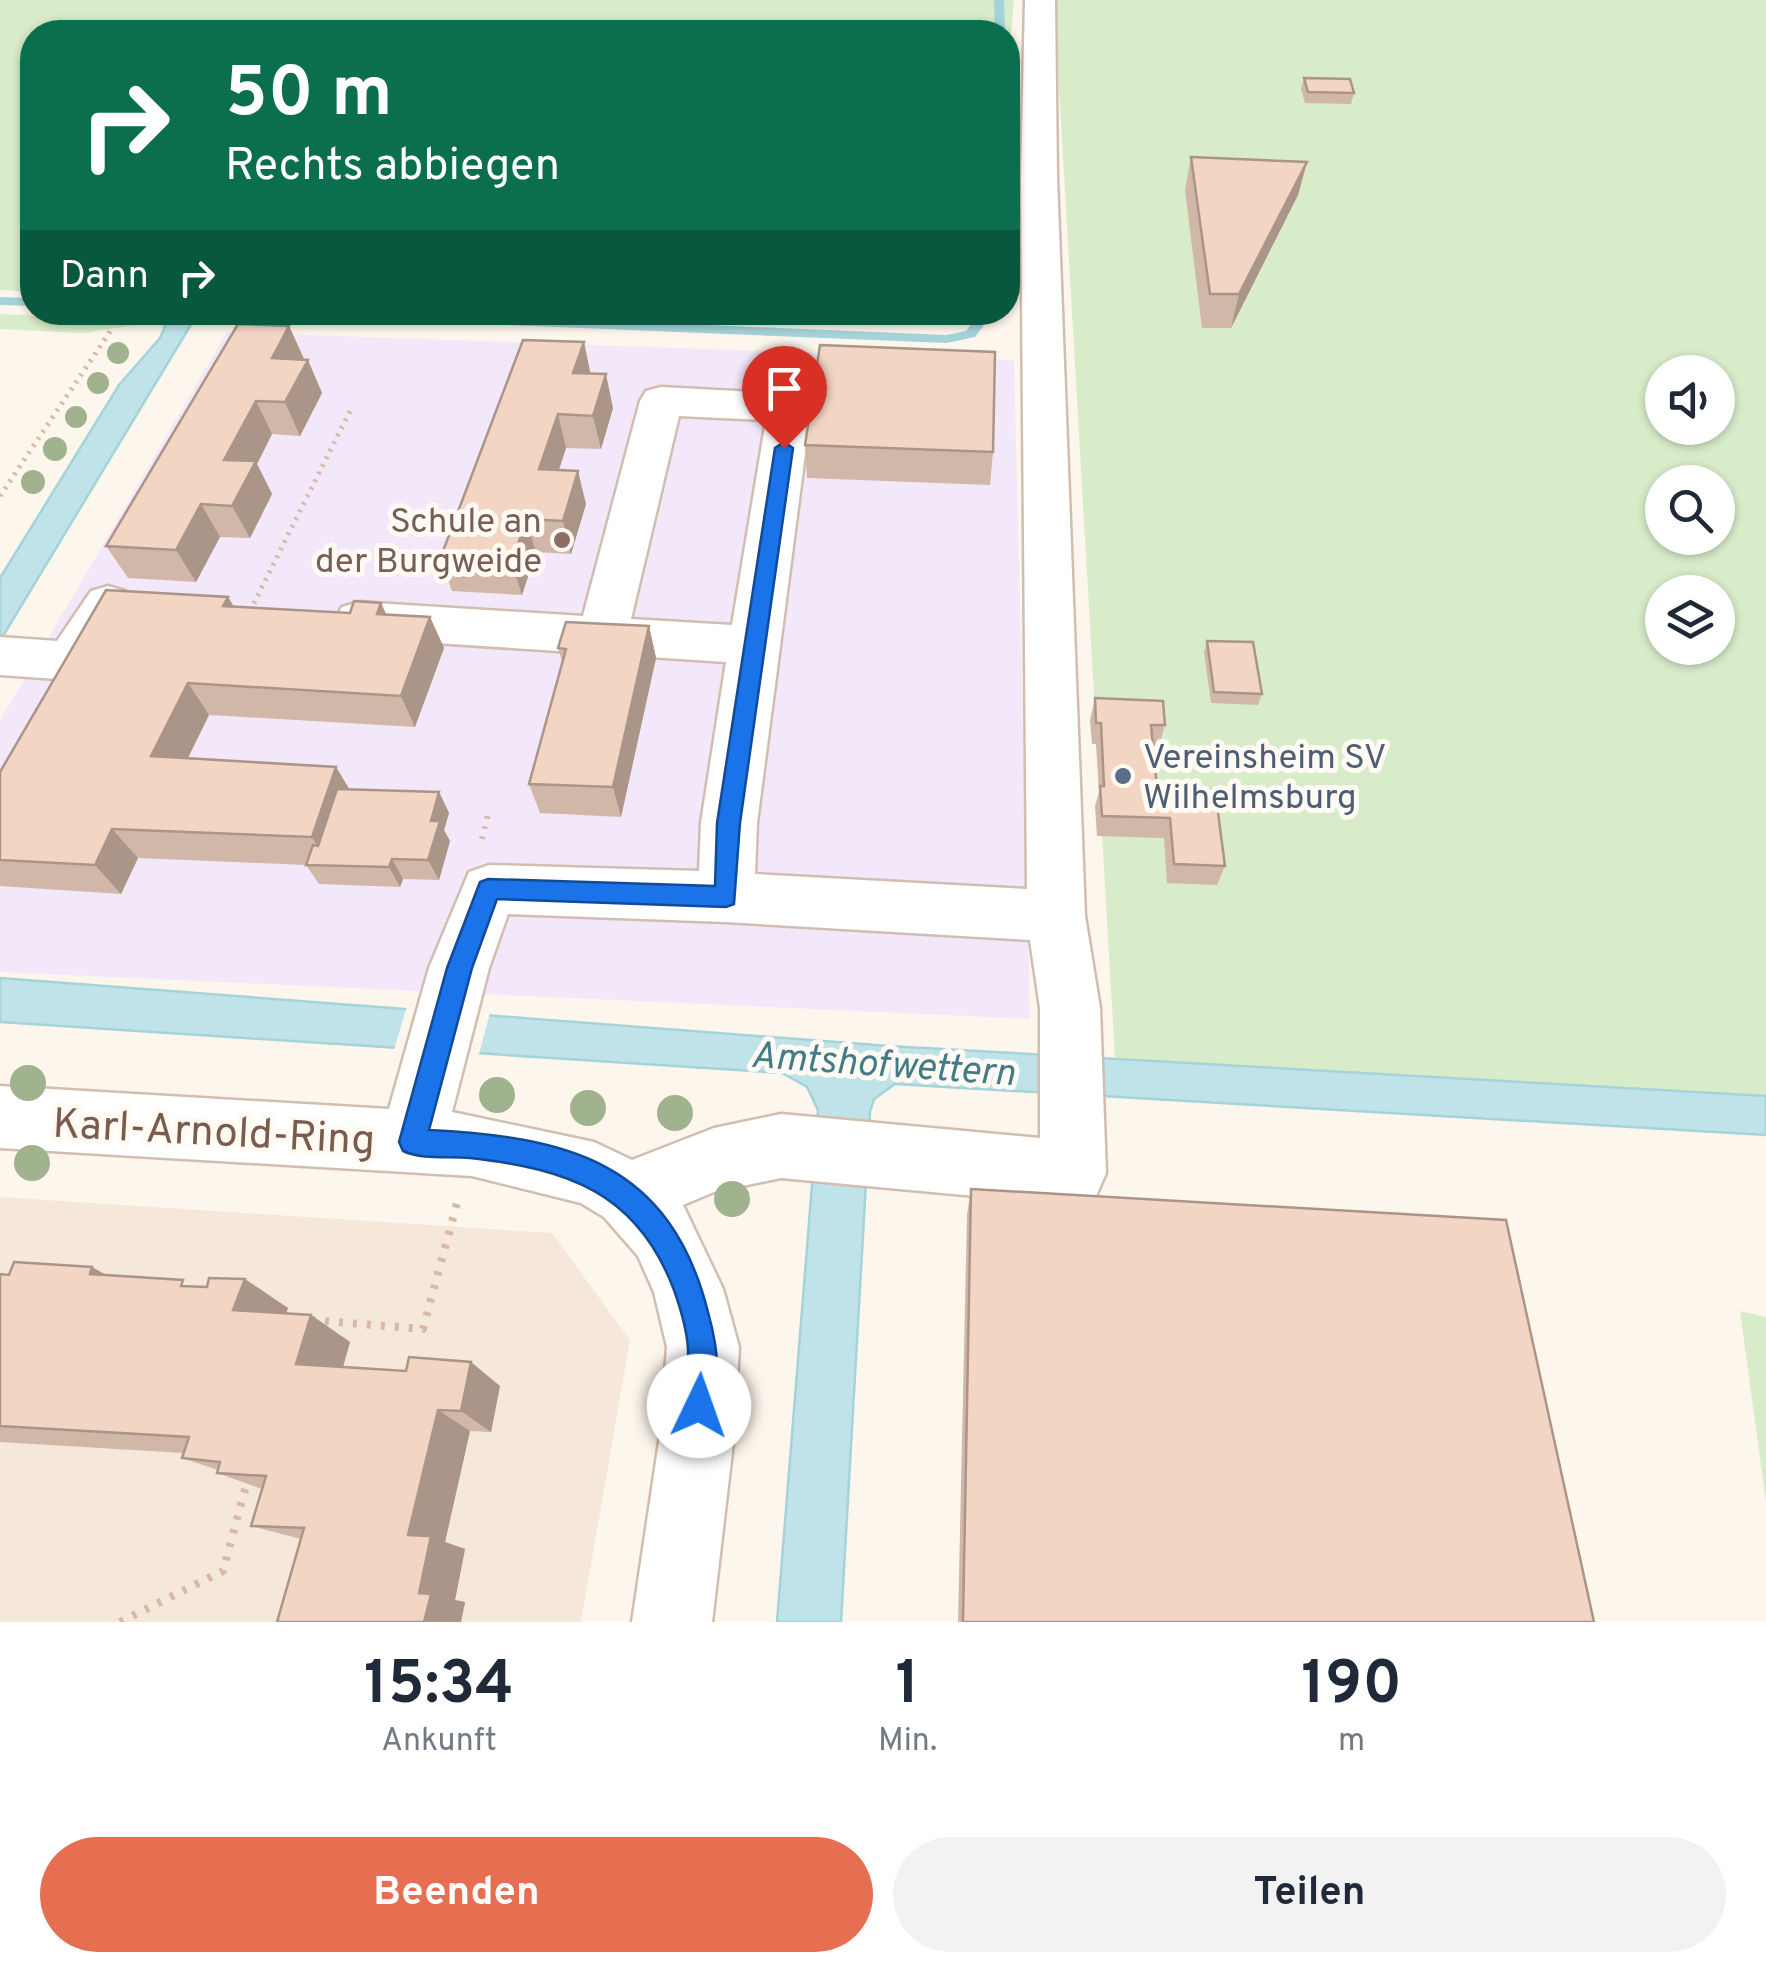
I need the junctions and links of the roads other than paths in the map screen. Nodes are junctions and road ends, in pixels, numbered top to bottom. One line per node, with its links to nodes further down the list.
1 (1040, 0): 2 (street)
2 (1025, 303): 9 (street)
3 (161, 607): 7 (street)
4 (250, 612): 5 (street)
5 (602, 636): 6 (street); 6 (street)
6 (754, 645): 8 (street)
7 (8, 656)
8 (726, 897): 9 (street); 11 (street)
9 (1056, 916): 12 (street)
10 (0, 1117): 11 (street, Karl-Arnold-Ring)
11 (442, 1144): 12 (street, Karl-Arnold-Ring)
12 (628, 1194): 13 (street, Karl-Arnold-Ring)
13 (672, 1622)

